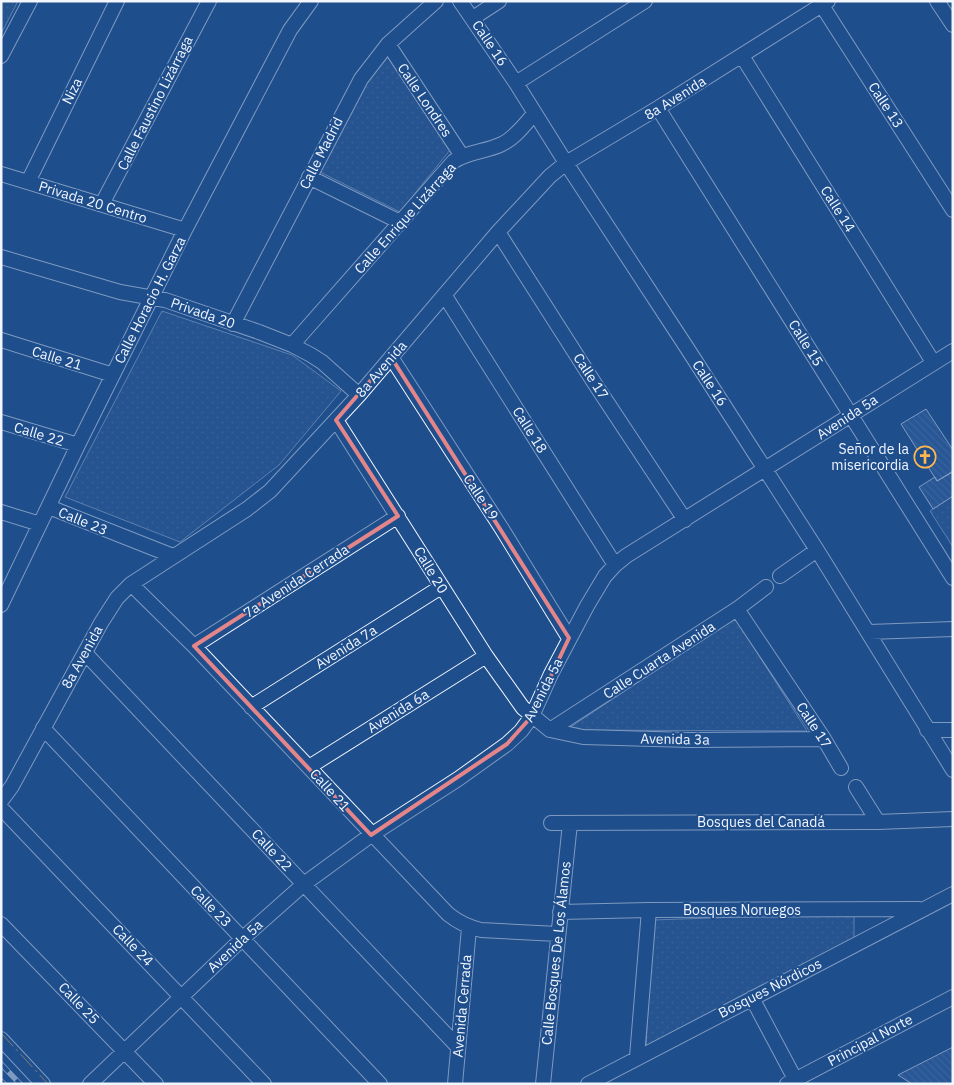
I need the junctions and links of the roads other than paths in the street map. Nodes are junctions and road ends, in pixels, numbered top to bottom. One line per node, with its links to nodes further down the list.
1 (30, 1): 14 (street)
2 (117, 1): 23 (street, Niza)
3 (209, 1): 24 (street, Calle Faustino Lizárraga)
4 (311, 1): 27 (street, Calle Horacio H. Garza)
5 (436, 1): 13 (street, Calle Madrid)
6 (460, 1): 11 (street, Calle 16)
7 (499, 1): 11 (street)
8 (645, 1): 16 (street)
9 (937, 1): 12 (street)
10 (823, 3): 15 (street, 8a Avenida); 25 (street, Calle 13)
11 (473, 18): 16 (street, Calle 16)
12 (953, 25)
13 (388, 44): 19 (street, Calle Londres); 22 (street, Calle Madrid)
14 (1, 56)
15 (742, 56): 17 (street, 8a Avenida); 37 (street, Calle 14)
16 (516, 83): 18 (street, Calle 16)
17 (658, 108): 20 (street, 8a Avenida); 40 (street, Calle 15)
18 (534, 114): 19 (street, Calle Enrique Lizárraga); 20 (street, Calle 16)
19 (462, 156): 26 (street, Calle Enrique Lizárraga)
20 (566, 164): 28 (street, 8a Avenida); 44 (street, Calle 16)
21 (1, 174): 23 (street, Privada 20 Centro)
22 (309, 178): 26 (street); 32 (street, Calle Madrid)
23 (28, 182): 24 (street, Privada 20 Centro)
24 (102, 204): 27 (street, Privada 20 Centro)
25 (953, 210)
26 (400, 222): 34 (street, Calle Enrique Lizárraga)
27 (185, 230): 31 (street, Calle Horacio H. Garza)
28 (498, 232): 30 (street, 8a Avenida); 48 (street, Calle 17)
29 (1, 257): 31 (street, Privada 20)
30 (445, 296): 36 (street, 8a Avenida); 52 (street, Calle 18)
31 (152, 297): 32 (street, Privada 20); 38 (street, Calle Horacio H. Garza)
32 (233, 324): 34 (street, Privada 20)
33 (1, 340): 38 (street, Calle 21)
34 (292, 345): 39 (street, Privada 20)
35 (953, 351): 37 (street, Avenida 5a)
36 (391, 357): 39 (street, 8a Avenida); 62 (street, Calle 19)
37 (933, 362): 40 (street, Avenida 5a)
38 (113, 375): 43 (street, Calle Horacio H. Garza)
39 (360, 394): 41 (street, 8a Avenida)
40 (851, 415): 44 (street, Avenida 5a); 54 (street, Calle 15)
41 (336, 420): 47 (street, Calle 20); 51 (street, 8a Avenida)
42 (1, 422): 43 (street, Calle 22)
43 (78, 445): 45 (street, Calle Horacio H. Garza)
44 (766, 470): 48 (street, Avenida 5a); 50 (street, Calle 16)
45 (49, 507): 49 (street, Calle Horacio H. Garza); 51 (street, Calle 23)
46 (1, 512): 49 (street, Calle 23)
47 (398, 516): 56 (street, Calle 20); 63 (street, 7a Avenida Cerrada)
48 (686, 520): 52 (street, Avenida 5a)
49 (40, 524): 58 (street, Calle Horacio H. Garza)
50 (817, 550): 53 (street); 61 (street, Calle 16)
51 (173, 556): 55 (street, 8a Avenida)
52 (615, 565): 62 (street, Avenida 5a)
53 (780, 576)
54 (953, 578)
55 (131, 584): 63 (street, Calle 21); 64 (street, 8a Avenida)
56 (441, 587): 65 (street, Calle 20); 66 (street, Avenida 7a)
57 (766, 587): 59 (street, Calle Cuarta Avenida)
58 (2, 601)
59 (737, 609): 69 (street, Calle Cuarta Avenida); 72 (street, Calle 17)
60 (953, 629): 61 (street)
61 (869, 632): 70 (street, Calle 16)
62 (569, 638): 67 (street, Avenida 5a)
63 (194, 646): 66 (street, Calle 21)
64 (85, 653): 68 (street, 8a Avenida); 84 (street, Calle 22)
65 (486, 656): 67 (street, Calle 20); 73 (street, Avenida 6a)
66 (251, 707): 73 (street, Calle 21)
67 (532, 716): 69 (street, Avenida 3a); 83 (street, Avenida 5a)
68 (43, 728): 77 (street, 8a Avenida); 92 (street, Calle 23)
69 (550, 730): 72 (street, Avenida 3a)
70 (928, 730): 71 (street); 75 (street, Calle 16)
71 (953, 730)
72 (824, 739): 74 (street, Calle 17)
73 (310, 767): 83 (street, Calle 21)
74 (841, 768)
75 (953, 770)
76 (856, 787): 80 (street)
77 (1, 801)
78 (1, 808): 93 (street, Calle 24)
79 (953, 819): 80 (street, Bosques del Canadá)
80 (878, 822): 82 (street, Bosques del Canadá)
81 (551, 823): 82 (street, Bosques del Canadá)
82 (570, 823): 88 (street, Calle Bosques De Los Álamos)
83 (371, 834): 84 (street, Avenida 5a); 90 (street, Calle 21)
84 (304, 884): 92 (street, Avenida 5a); 97 (street, Calle 22)
85 (953, 894): 86 (street, Bosques Nórdicos)
86 (923, 909): 87 (street, Bosques Noruegos); 95 (street, Bosques Nórdicos)
87 (649, 910): 88 (street, Bosques Noruegos); 99 (street)
88 (560, 912): 91 (street, Calle Bosques De Los Álamos)
89 (1, 924): 98 (street, Calle 25)
90 (469, 928): 91 (street, Calle 21); 97 (street, Avenida Cerrada)
91 (558, 934): 107 (street, Calle Bosques De Los Álamos)
92 (242, 939): 93 (street, Avenida 5a); 105 (street, Calle 23)
93 (182, 997): 98 (street, Avenida 5a); 104 (street, Calle 24)
94 (953, 997): 100 (street, Principal Norte)
95 (752, 998): 99 (street, Bosques Nórdicos); 100 (street)
96 (1, 1039): 101 (street)
97 (458, 1047): 106 (street, Avenida Cerrada)
98 (125, 1051): 102 (street, Avenida 5a); 103 (street, Calle 25)
99 (638, 1057): 108 (street, Bosques Nórdicos)
100 (791, 1082)
101 (43, 1084)
102 (90, 1084)
103 (156, 1084)
104 (264, 1084)
105 (380, 1084)
106 (455, 1084)
107 (543, 1084)
108 (588, 1084)

